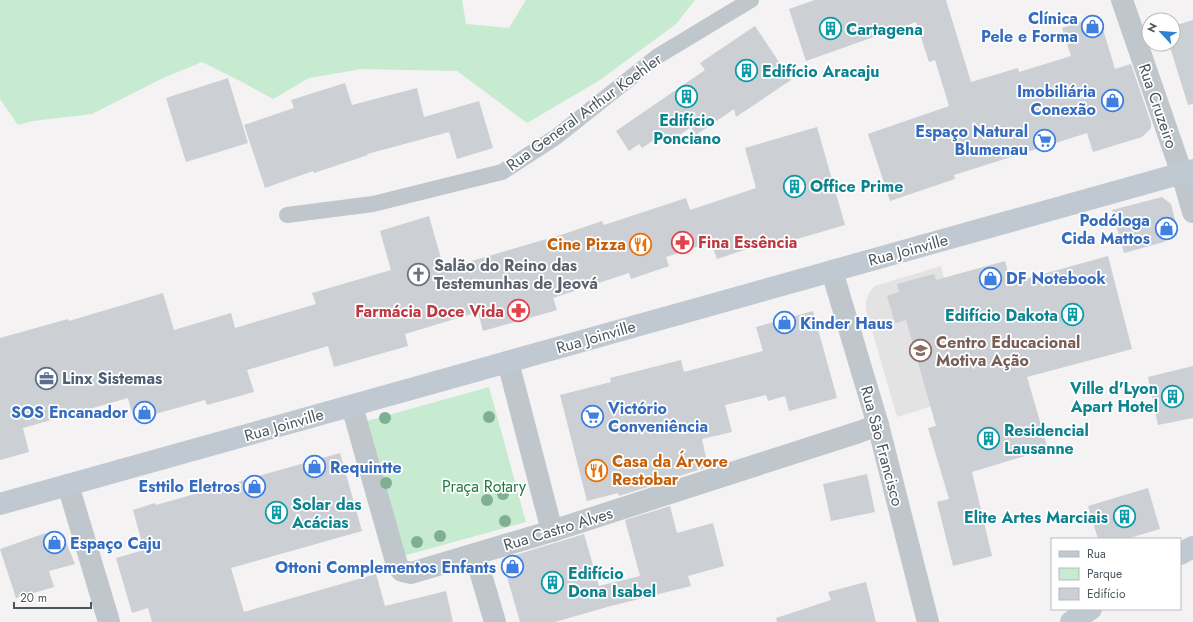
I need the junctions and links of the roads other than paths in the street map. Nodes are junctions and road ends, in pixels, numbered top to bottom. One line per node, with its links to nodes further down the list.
1 (751, 0): 5 (lane, Rua General Arthur Koehler)
2 (1122, 0): 3 (street, Rua Cruzeiro)
3 (1187, 172): 4 (street, Rua Cruzeiro); 6 (main road, Rua Joinville)
4 (1193, 212)
5 (287, 215)
6 (832, 271): 7 (main road, Rua Joinville); 9 (street, Rua São Francisco)
7 (508, 362): 8 (main road, Rua Joinville); 12 (street)
8 (352, 406): 10 (main road, Rua Joinville); 15 (street, Rua Castro Alves)
9 (878, 425): 12 (street, Rua Castro Alves); 19 (street, Rua São Francisco)
10 (68, 485): 11 (main road, Rua Joinville); 17 (street)
11 (0, 504)
12 (552, 531): 15 (street, Rua Castro Alves)
13 (1193, 547): 14 (main road)
14 (1181, 553)
15 (476, 554): 18 (street)
16 (1089, 610): 20 (main road)
17 (109, 622)
18 (495, 622)
19 (928, 622)
20 (1071, 622)

